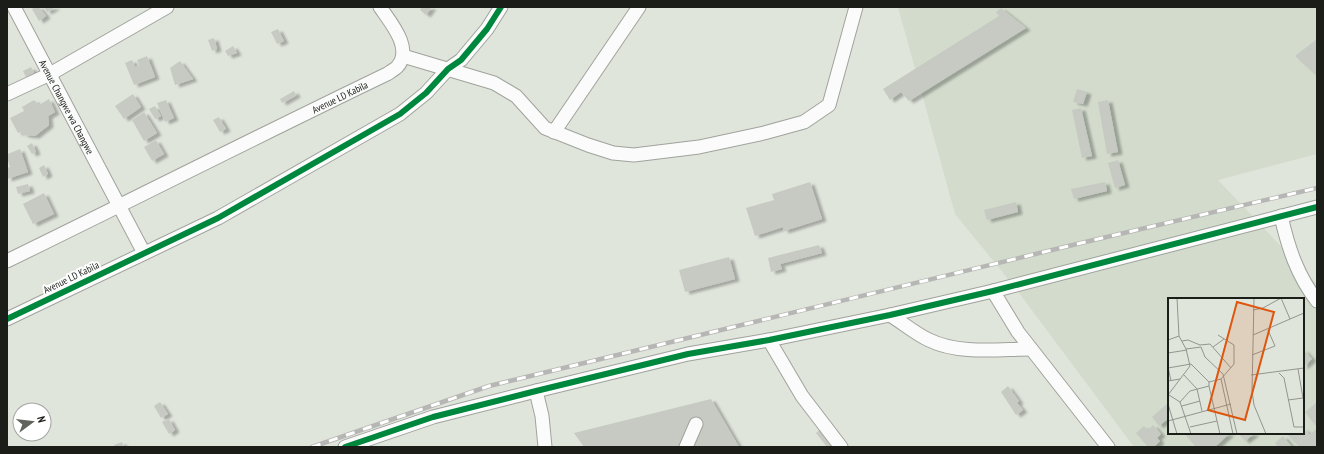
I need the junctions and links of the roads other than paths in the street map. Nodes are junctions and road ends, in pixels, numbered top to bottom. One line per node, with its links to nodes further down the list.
1 (14, 7): 9 (street, Avenue Changwe wa Changwe)
2 (167, 7): 9 (street)
3 (380, 7): 7 (street)
4 (501, 7): 8 (street, Avenue LD Kabila)
5 (639, 7): 11 (street)
6 (856, 7): 11 (street)
7 (403, 56): 8 (street); 12 (street, Avenue LD Kabila)
8 (448, 69): 11 (street); 15 (street, Avenue LD Kabila)
9 (50, 74): 10 (street); 12 (street, Avenue Changwe wa Changwe)
10 (7, 94)
11 (554, 132)
12 (120, 206): 15 (street); 16 (street, Avenue LD Kabila)
13 (1317, 207): 14 (street)
14 (1281, 216): 17 (street); 18 (street)
15 (144, 253): 20 (street, Avenue LD Kabila)
16 (7, 261)
17 (993, 291): 19 (street); 22 (street)
18 (1317, 301)
19 (890, 315): 21 (street); 22 (street)
20 (7, 318)
21 (769, 340): 23 (street); 29 (street)
22 (1031, 349): 25 (street)
23 (536, 391): 26 (street); 27 (street)
24 (696, 424): 28 (street)
25 (1102, 445)
26 (345, 447)
27 (545, 447)
28 (686, 447)
29 (841, 447)

